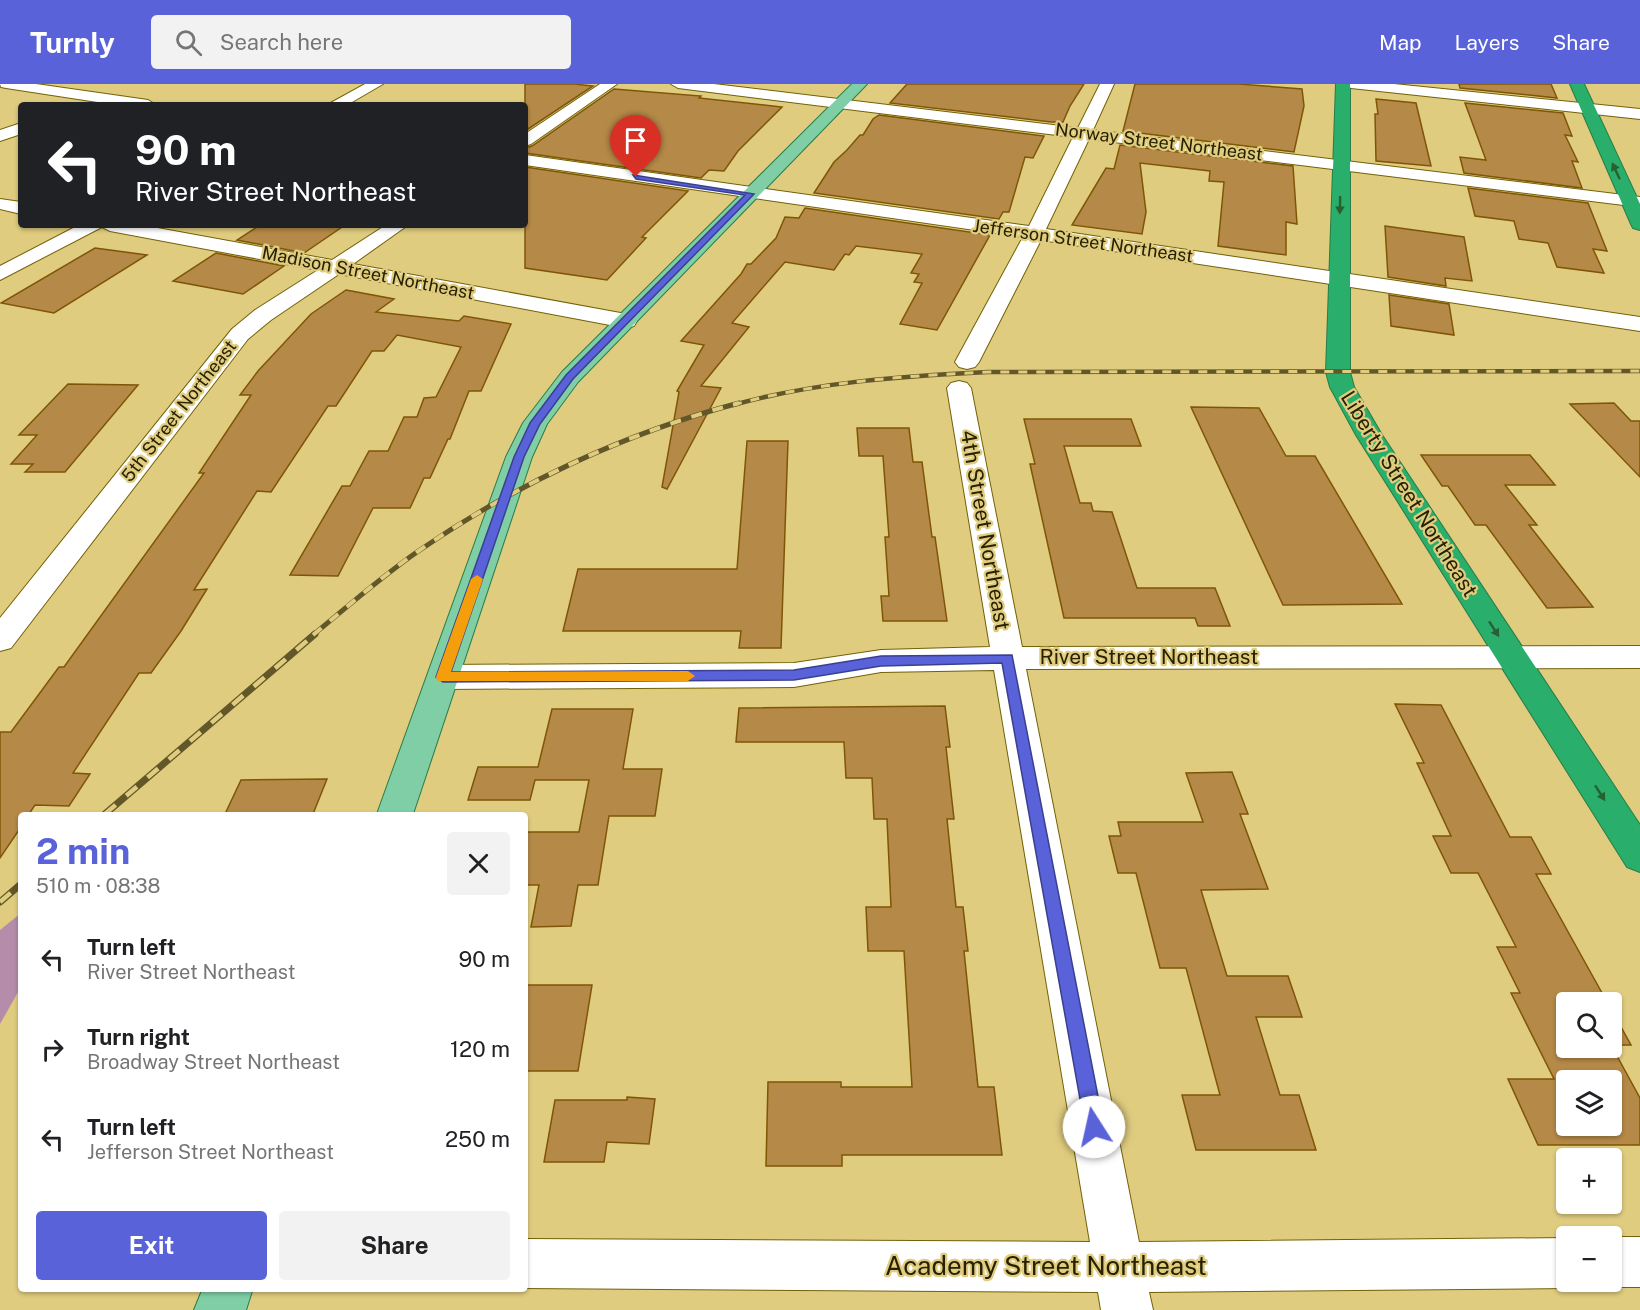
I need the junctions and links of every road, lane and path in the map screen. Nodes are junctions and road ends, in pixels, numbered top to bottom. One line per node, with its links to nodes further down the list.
1 (6, 84): 11 (street)
2 (376, 84): 14 (street)
3 (610, 84): 21 (street)
4 (678, 84): 15 (street, Norway Street Northeast)
5 (860, 84): 15 (main road)
6 (1107, 84): 19 (street, 4th Street Northeast)
7 (1344, 84): 23 (highway, Liberty Street Northeast)
8 (1351, 84): 16 (street)
9 (1577, 84): 16 (highway)
10 (122, 87): 11 (street)
11 (96, 98): 12 (street); 13 (street)
12 (85, 102)
13 (126, 102)
14 (341, 102)
15 (840, 104): 19 (street, Norway Street Northeast); 24 (main road)
16 (1588, 109): 17 (street); 25 (highway, one-way to 16)
17 (1640, 114)
18 (18, 129): 20 (street)
19 (1081, 133): 23 (street, Norway Street Northeast); 32 (street, 4th Street Northeast)
20 (0, 136)
21 (528, 139)
22 (528, 160): 24 (street, Jefferson Street Northeast)
23 (1341, 165): 25 (street, Norway Street Northeast); 35 (highway, Liberty Street Northeast, one-way to 35)
24 (751, 194): 32 (street, Jefferson Street Northeast); 36 (main road)
25 (1635, 201): 28 (highway)
26 (0, 204): 27 (street)
27 (18, 207)
28 (1640, 224)
29 (88, 228): 34 (street)
30 (126, 228): 33 (street, Madison Street Northeast)
31 (395, 228): 33 (street, 5th Street Northeast)
32 (1035, 233): 35 (street, Jefferson Street Northeast); 41 (street, 4th Street Northeast)
33 (335, 268): 36 (street, Madison Street Northeast); 38 (street, 5th Street Northeast)
34 (0, 274)
35 (1339, 280): 37 (street, Jefferson Street Northeast); 39 (highway, Liberty Street Northeast, one-way to 39)
36 (626, 321): 42 (main road)
37 (1640, 324)
38 (0, 640)
39 (1511, 656): 40 (street, River Street Northeast); 41 (street, River Street Northeast); 44 (highway, Liberty Street Northeast, one-way to 44)
40 (1640, 657)
41 (1007, 658): 42 (street, River Street Northeast); 49 (street, 4th Street Northeast)
42 (443, 677): 43 (main road)
43 (396, 812)
44 (1640, 856)
45 (1622, 1262): 46 (street)
46 (1640, 1262)
47 (528, 1264): 49 (street, Academy Street Northeast)
48 (1556, 1264): 49 (street, Academy Street Northeast)
49 (1124, 1289)
50 (227, 1292): 51 (main road)
51 (220, 1310)

